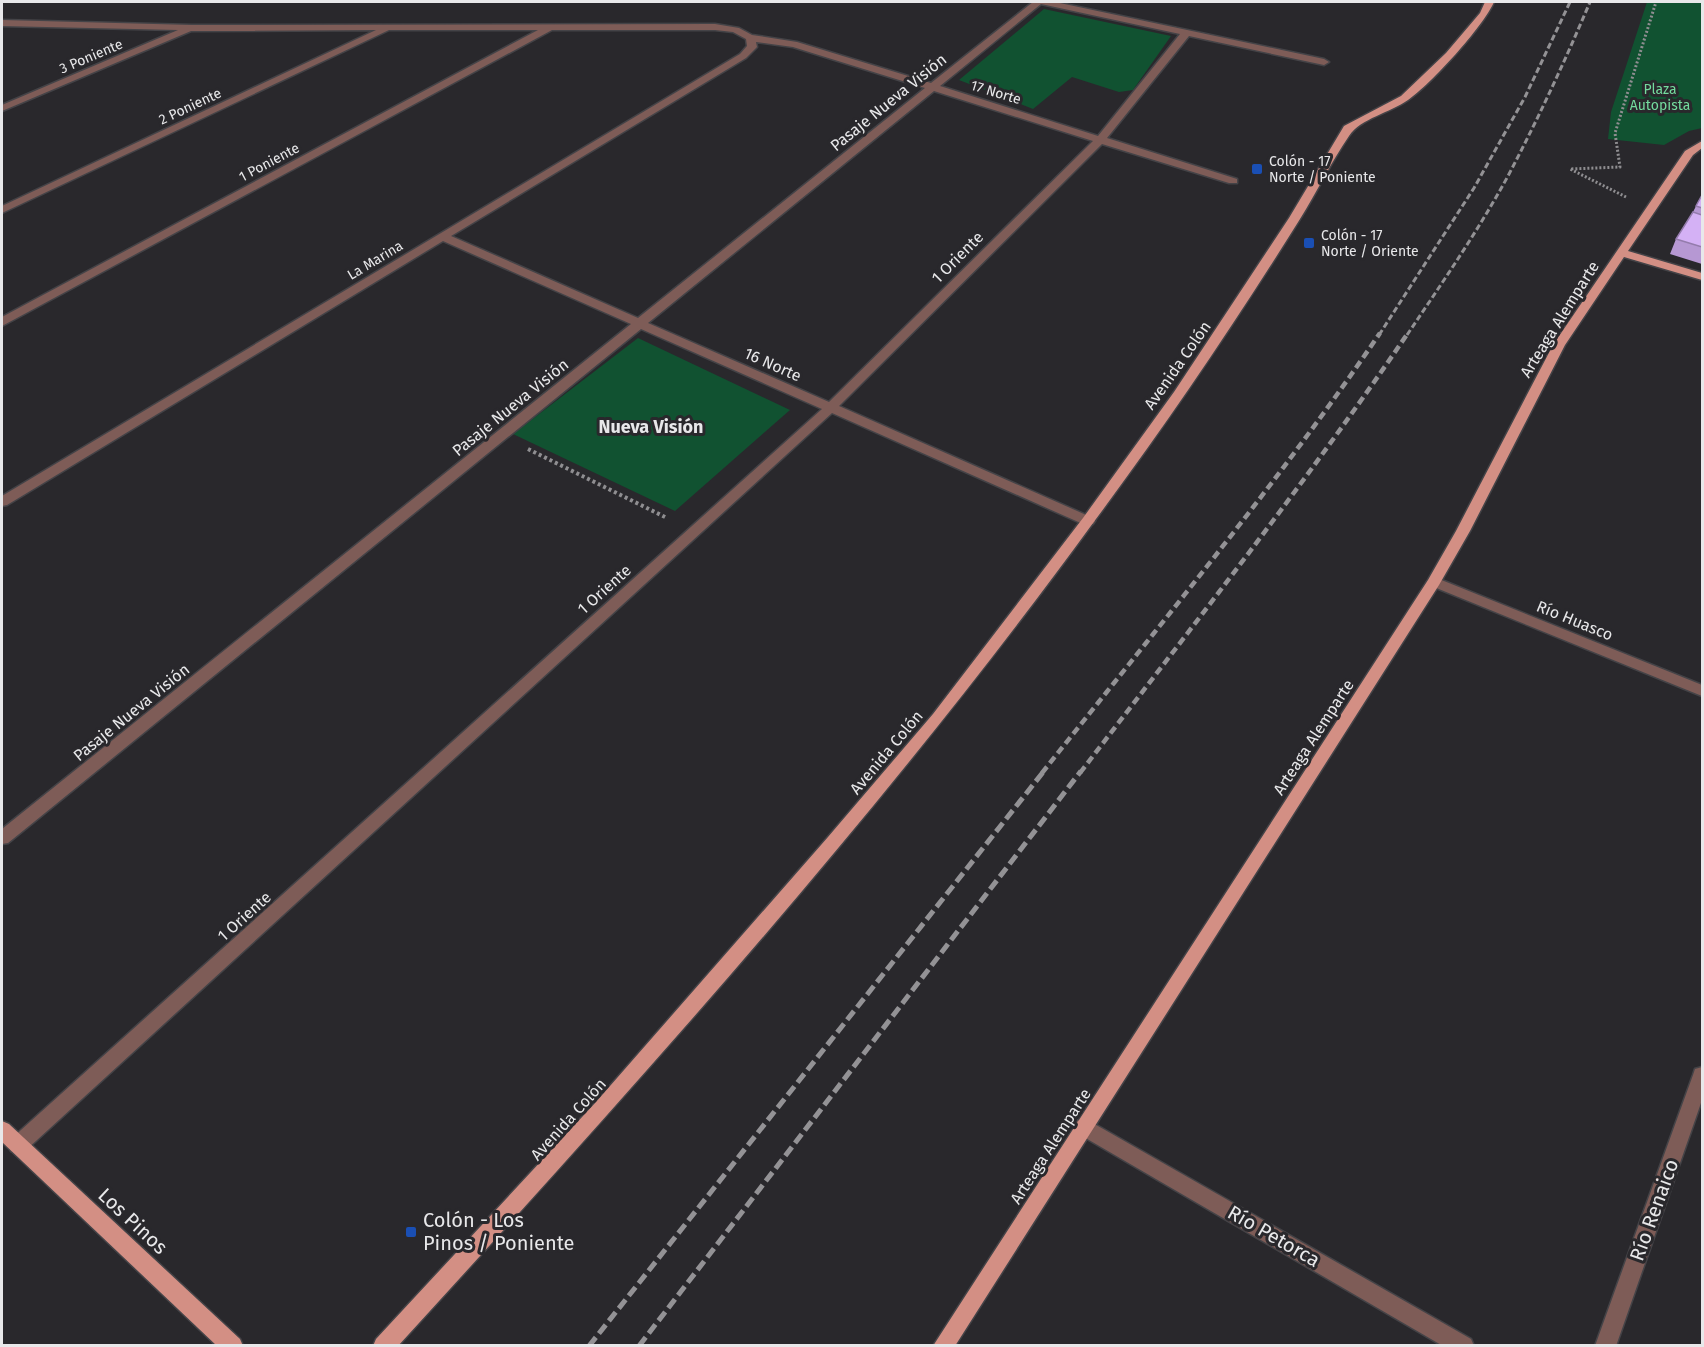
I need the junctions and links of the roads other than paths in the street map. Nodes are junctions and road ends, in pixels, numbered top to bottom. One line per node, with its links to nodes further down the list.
1 (1038, 2): 11 (street, Pasaje Nueva Visión)
2 (1044, 2): 8 (street)
3 (1489, 2): 24 (main road, Avenida Colón)
4 (2, 23): 5 (street, 17 Norte)
5 (192, 28): 6 (street, 17 Norte); 12 (street, 3 Poniente)
6 (390, 28): 7 (street, 17 Norte); 16 (street, 2 Poniente)
7 (550, 28): 9 (street, 17 Norte); 20 (street, 1 Poniente)
8 (1186, 33): 10 (street); 13 (street, 1 Oriente)
9 (750, 38): 11 (street, 17 Norte); 17 (street, La Marina)
10 (1324, 62)
11 (933, 86): 13 (street, 17 Norte); 21 (street, Pasaje Nueva Visión)
12 (2, 108)
13 (1101, 139): 15 (street, 17 Norte); 22 (street, 1 Oriente)
14 (1702, 144): 18 (main road, Arteaga Alemparte)
15 (1233, 181)
16 (2, 210)
17 (443, 237): 21 (street, 16 Norte); 23 (street, La Marina)
18 (1622, 253): 19 (main road); 25 (main road, Arteaga Alemparte)
19 (1702, 278)
20 (2, 322)
21 (641, 322): 22 (street, 16 Norte); 27 (street, Pasaje Nueva Visión)
22 (830, 408): 24 (street, 16 Norte); 31 (street, 1 Oriente)
23 (2, 502)
24 (1088, 521): 33 (main road, Avenida Colón)
25 (1434, 582): 26 (street, Río Huasco); 29 (main road, Arteaga Alemparte)
26 (1702, 691)
27 (2, 838)
28 (1702, 1075): 36 (street, Río Renaico)
29 (1084, 1127): 34 (main road, Arteaga Alemparte); 35 (street, Río Petorca)
30 (2, 1130): 31 (main road, Los Pinos)
31 (18, 1146): 32 (main road, Los Pinos)
32 (233, 1346)
33 (383, 1346)
34 (943, 1346)
35 (1464, 1346)
36 (1605, 1346)

